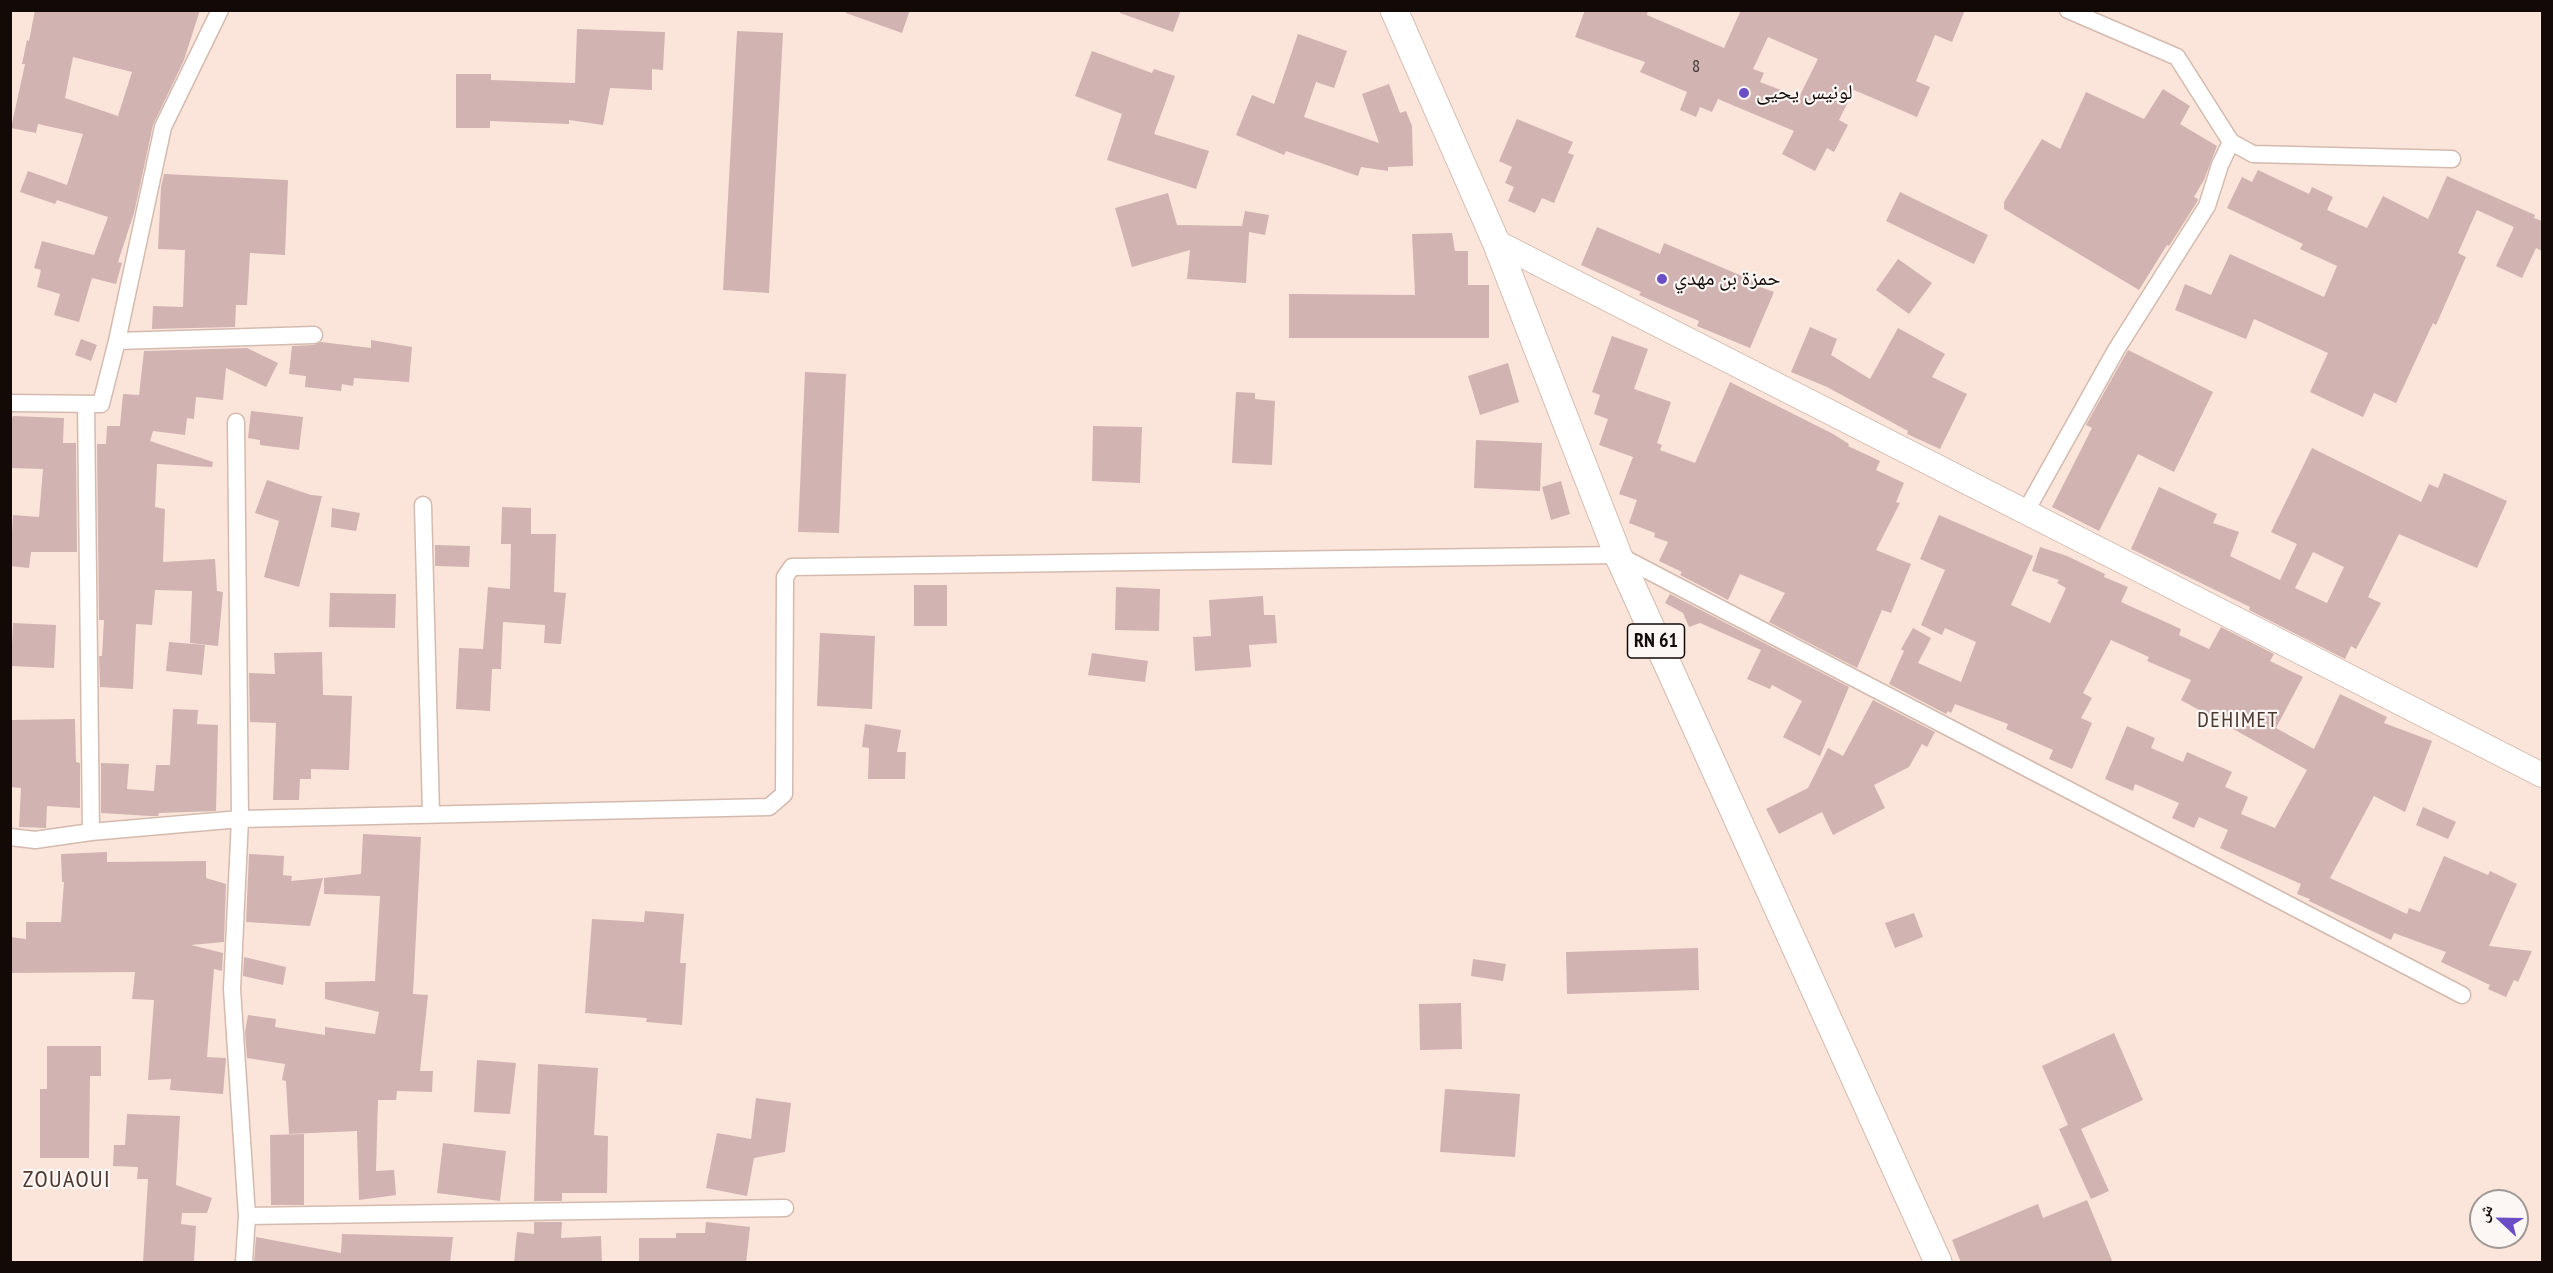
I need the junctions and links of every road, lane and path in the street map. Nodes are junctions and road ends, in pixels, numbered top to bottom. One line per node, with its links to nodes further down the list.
1 (220, 10): 8 (street)
2 (1394, 10): 6 (main road, RN 61)
3 (2068, 10): 4 (street)
4 (2231, 142): 5 (street); 13 (street)
5 (2452, 159)
6 (1496, 242): 13 (street); 14 (main road, RN 61)
7 (314, 335): 8 (street)
8 (117, 341): 10 (street)
9 (10, 403): 10 (street)
10 (86, 404): 18 (street)
11 (236, 422): 17 (street)
12 (423, 505): 16 (street)
13 (2026, 511): 15 (street)
14 (1618, 555): 16 (street); 20 (street); 24 (main road, RN 61)
15 (2542, 775)
16 (431, 814): 17 (street)
17 (240, 819): 18 (street); 22 (street)
18 (91, 832): 19 (street)
19 (10, 837)
20 (2462, 995)
21 (786, 1208): 22 (street)
22 (247, 1216): 23 (street)
23 (244, 1263)
24 (1938, 1263)

